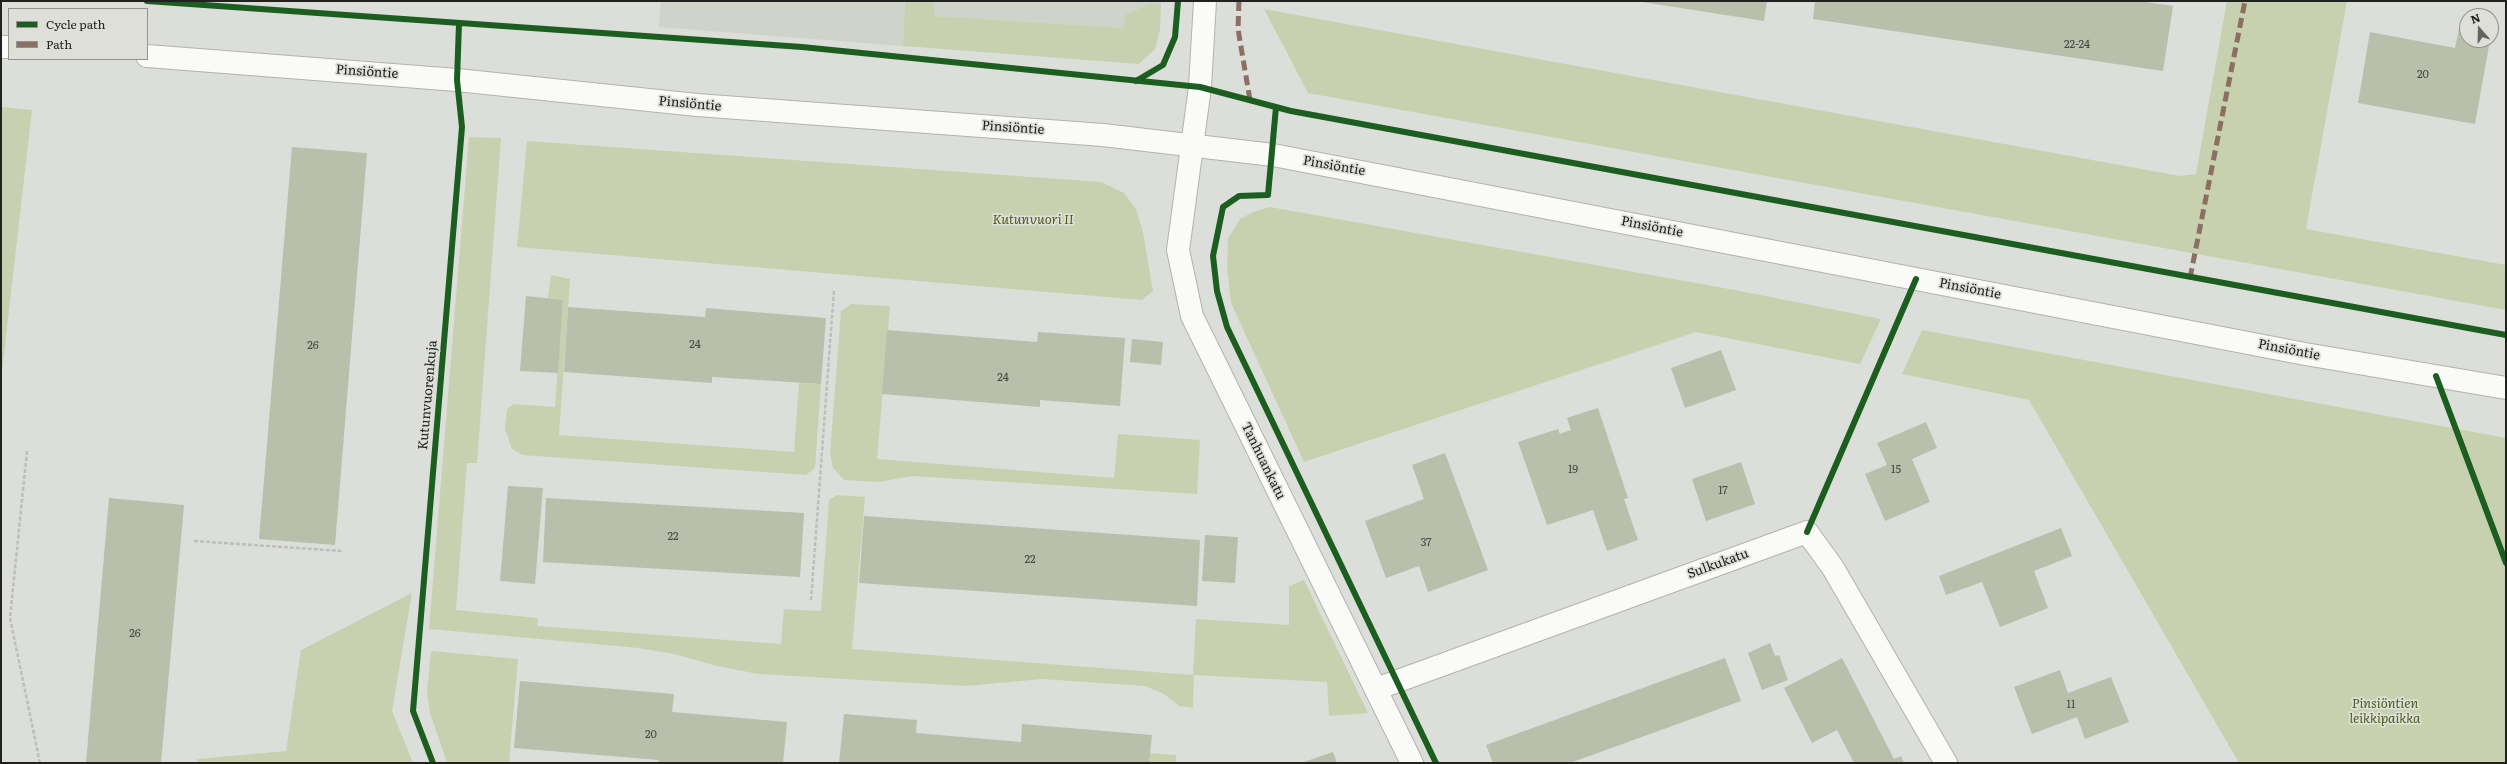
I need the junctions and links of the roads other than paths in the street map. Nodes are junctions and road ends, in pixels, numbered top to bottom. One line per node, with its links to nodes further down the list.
1 (1205, 1): 3 (main road, Tanhuankatu)
2 (148, 56): 3 (main road, Pinsiöntie)
3 (1192, 144): 4 (main road, Pinsiöntie); 5 (main road, Tanhuankatu)
4 (2506, 388)
5 (1376, 689): 6 (main road, Tanhuankatu); 7 (main road, Sulkukatu)
6 (1412, 763)
7 (1946, 763)

